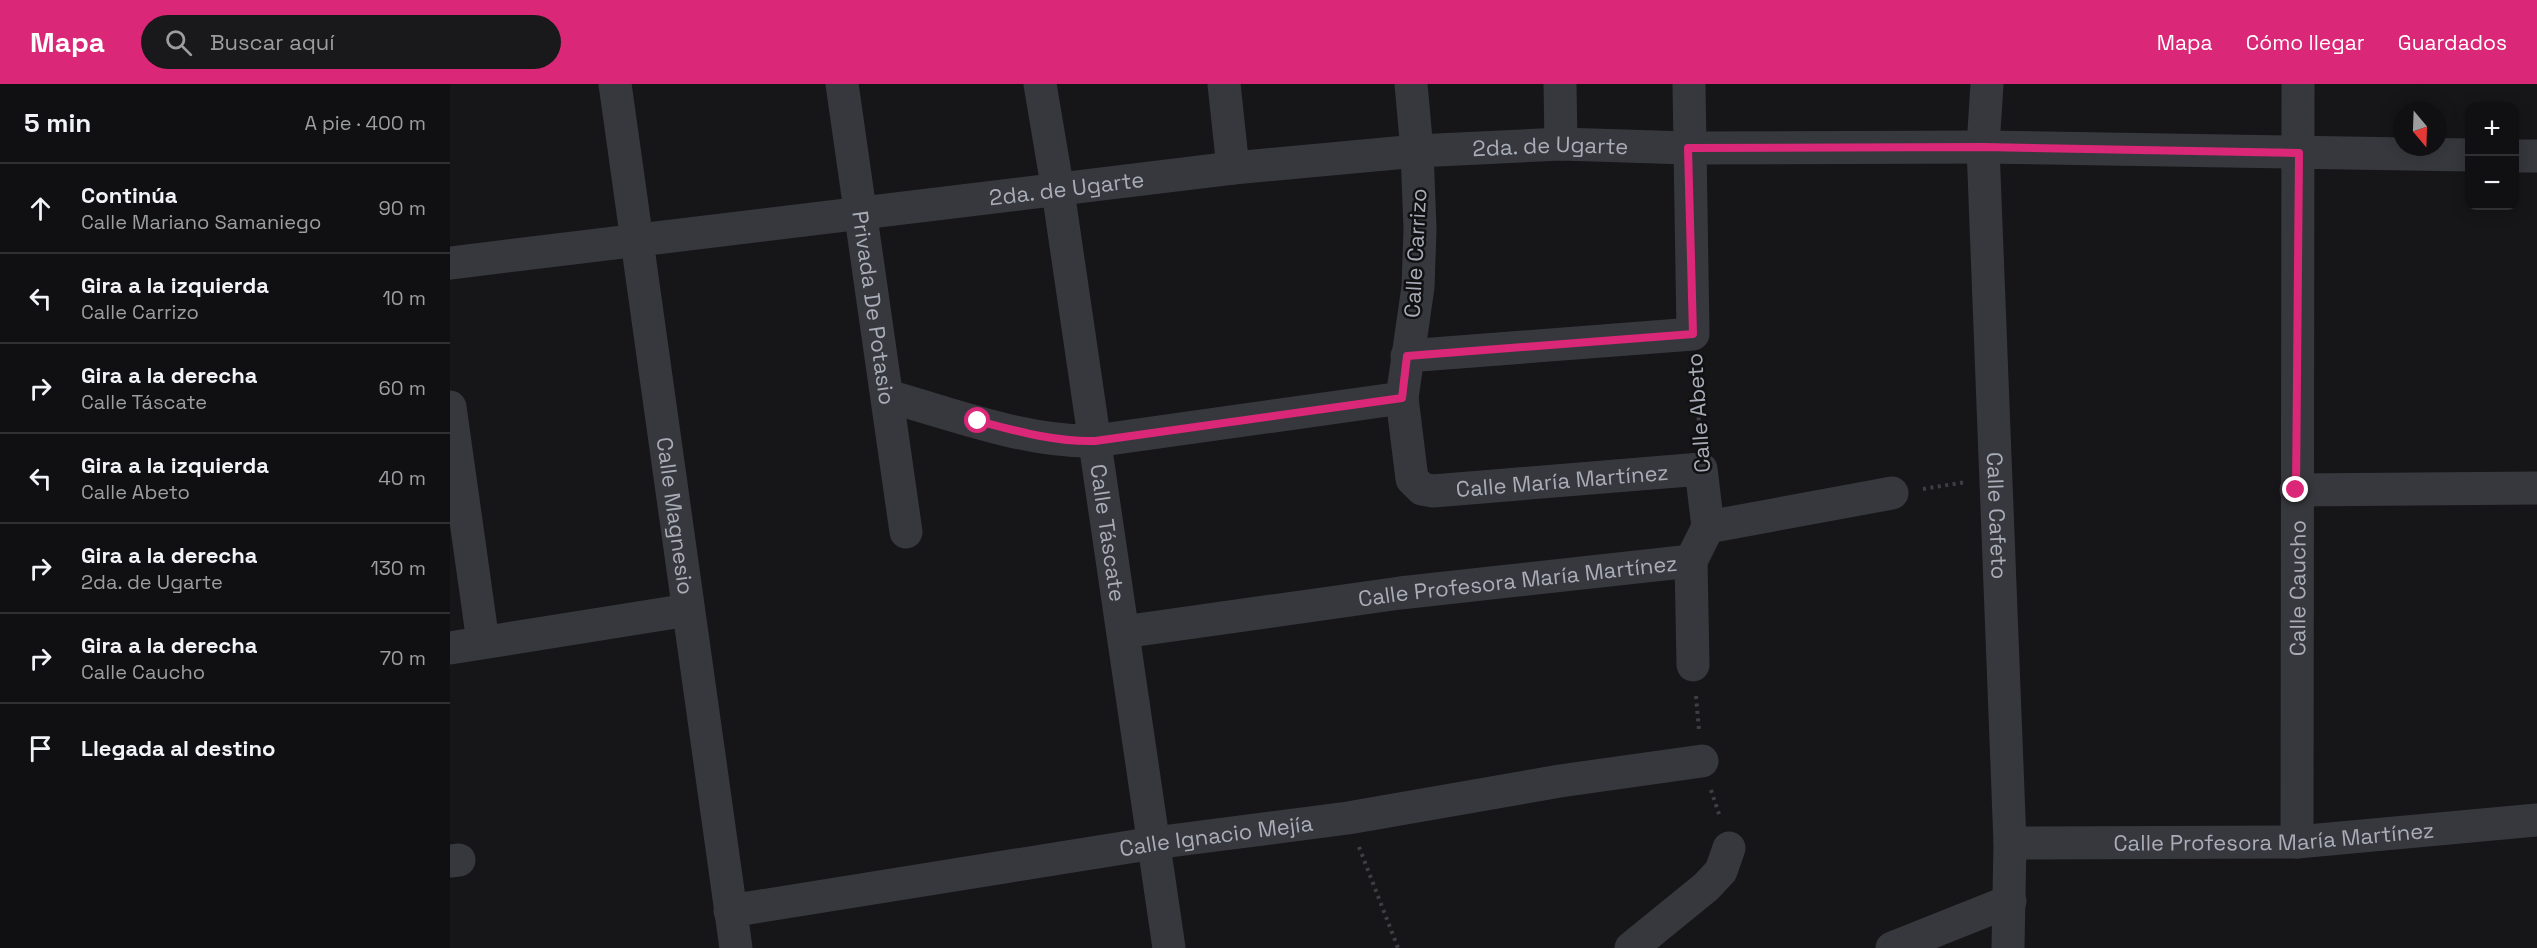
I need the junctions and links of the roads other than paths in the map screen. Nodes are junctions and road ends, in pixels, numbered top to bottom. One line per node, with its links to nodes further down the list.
1 (615, 84): 21 (street, Calle Magnesio)
2 (842, 84): 20 (street, Privada De Potasio)
3 (1040, 84): 19 (street, Calle Táscate)
4 (1224, 84): 18 (street)
5 (1411, 84): 13 (street, Calle Carrizo)
6 (1560, 84): 10 (street)
7 (1689, 84): 12 (street, Calle Abeto)
8 (1987, 84): 11 (street, Calle Cafeto)
9 (2298, 84): 14 (street, Calle Caucho)
10 (1561, 144): 12 (street, 2da. de Ugarte); 13 (street, 2da. de Ugarte)
11 (1983, 147): 12 (street, 2da. de Ugarte); 14 (street, 2da. de Ugarte); 45 (street, Calle Cafeto)
12 (1688, 148): 23 (street, Calle Abeto)
13 (1417, 151): 18 (street, 2da. de Ugarte); 23 (street, Calle Carrizo)
14 (2299, 153): 15 (street, 2da. de Ugarte); 31 (street, Calle Caucho)
15 (2465, 155)
16 (2519, 156): 17 (street)
17 (2537, 156)
18 (1233, 168): 19 (street, 2da. de Ugarte)
19 (1058, 191): 20 (street, 2da. de Ugarte); 27 (street, Calle Táscate)
20 (860, 215): 21 (street, 2da. de Ugarte); 24 (street, Privada De Potasio)
21 (636, 239): 22 (street, 2da. de Ugarte); 36 (street, Calle Magnesio)
22 (450, 263)
23 (1407, 356): 25 (street, Calle Carrizo)
24 (887, 396): 27 (street); 34 (street, Privada De Potasio)
25 (1402, 398): 27 (street); 30 (street, Calle Carrizo)
26 (450, 407): 38 (street)
27 (1095, 441): 37 (street, Calle Táscate)
28 (1701, 469): 30 (street, Calle María Martínez); 33 (street, Calle Abeto)
29 (2537, 488): 31 (street)
30 (1422, 489)
31 (2296, 490): 43 (street, Calle Caucho)
32 (1892, 493): 33 (street)
33 (1708, 527): 35 (street, Calle Profesora María Martínez)
34 (906, 532)
35 (1691, 561): 37 (street, Calle Profesora María Martínez); 40 (street)
36 (688, 610): 38 (street); 48 (street, Calle Magnesio)
37 (1123, 632): 44 (street, Calle Táscate)
38 (483, 642): 39 (street)
39 (450, 648)
40 (1693, 665)
41 (1702, 761): 44 (street, Calle Ignacio Mejía)
42 (2537, 820): 43 (street, Calle Profesora María Martínez)
43 (2297, 842): 45 (street, Calle Profesora María Martínez)
44 (1154, 843): 48 (street, Calle Ignacio Mejía); 50 (street, Calle Táscate)
45 (2010, 843): 47 (street, Calle Cafeto)
46 (1729, 848): 51 (street)
47 (2010, 901): 52 (street); 53 (street, Calle Cafeto)
48 (730, 911): 49 (street, Calle Magnesio)
49 (736, 948)
50 (1169, 948)
51 (1630, 948)
52 (1892, 948)
53 (2008, 948)

